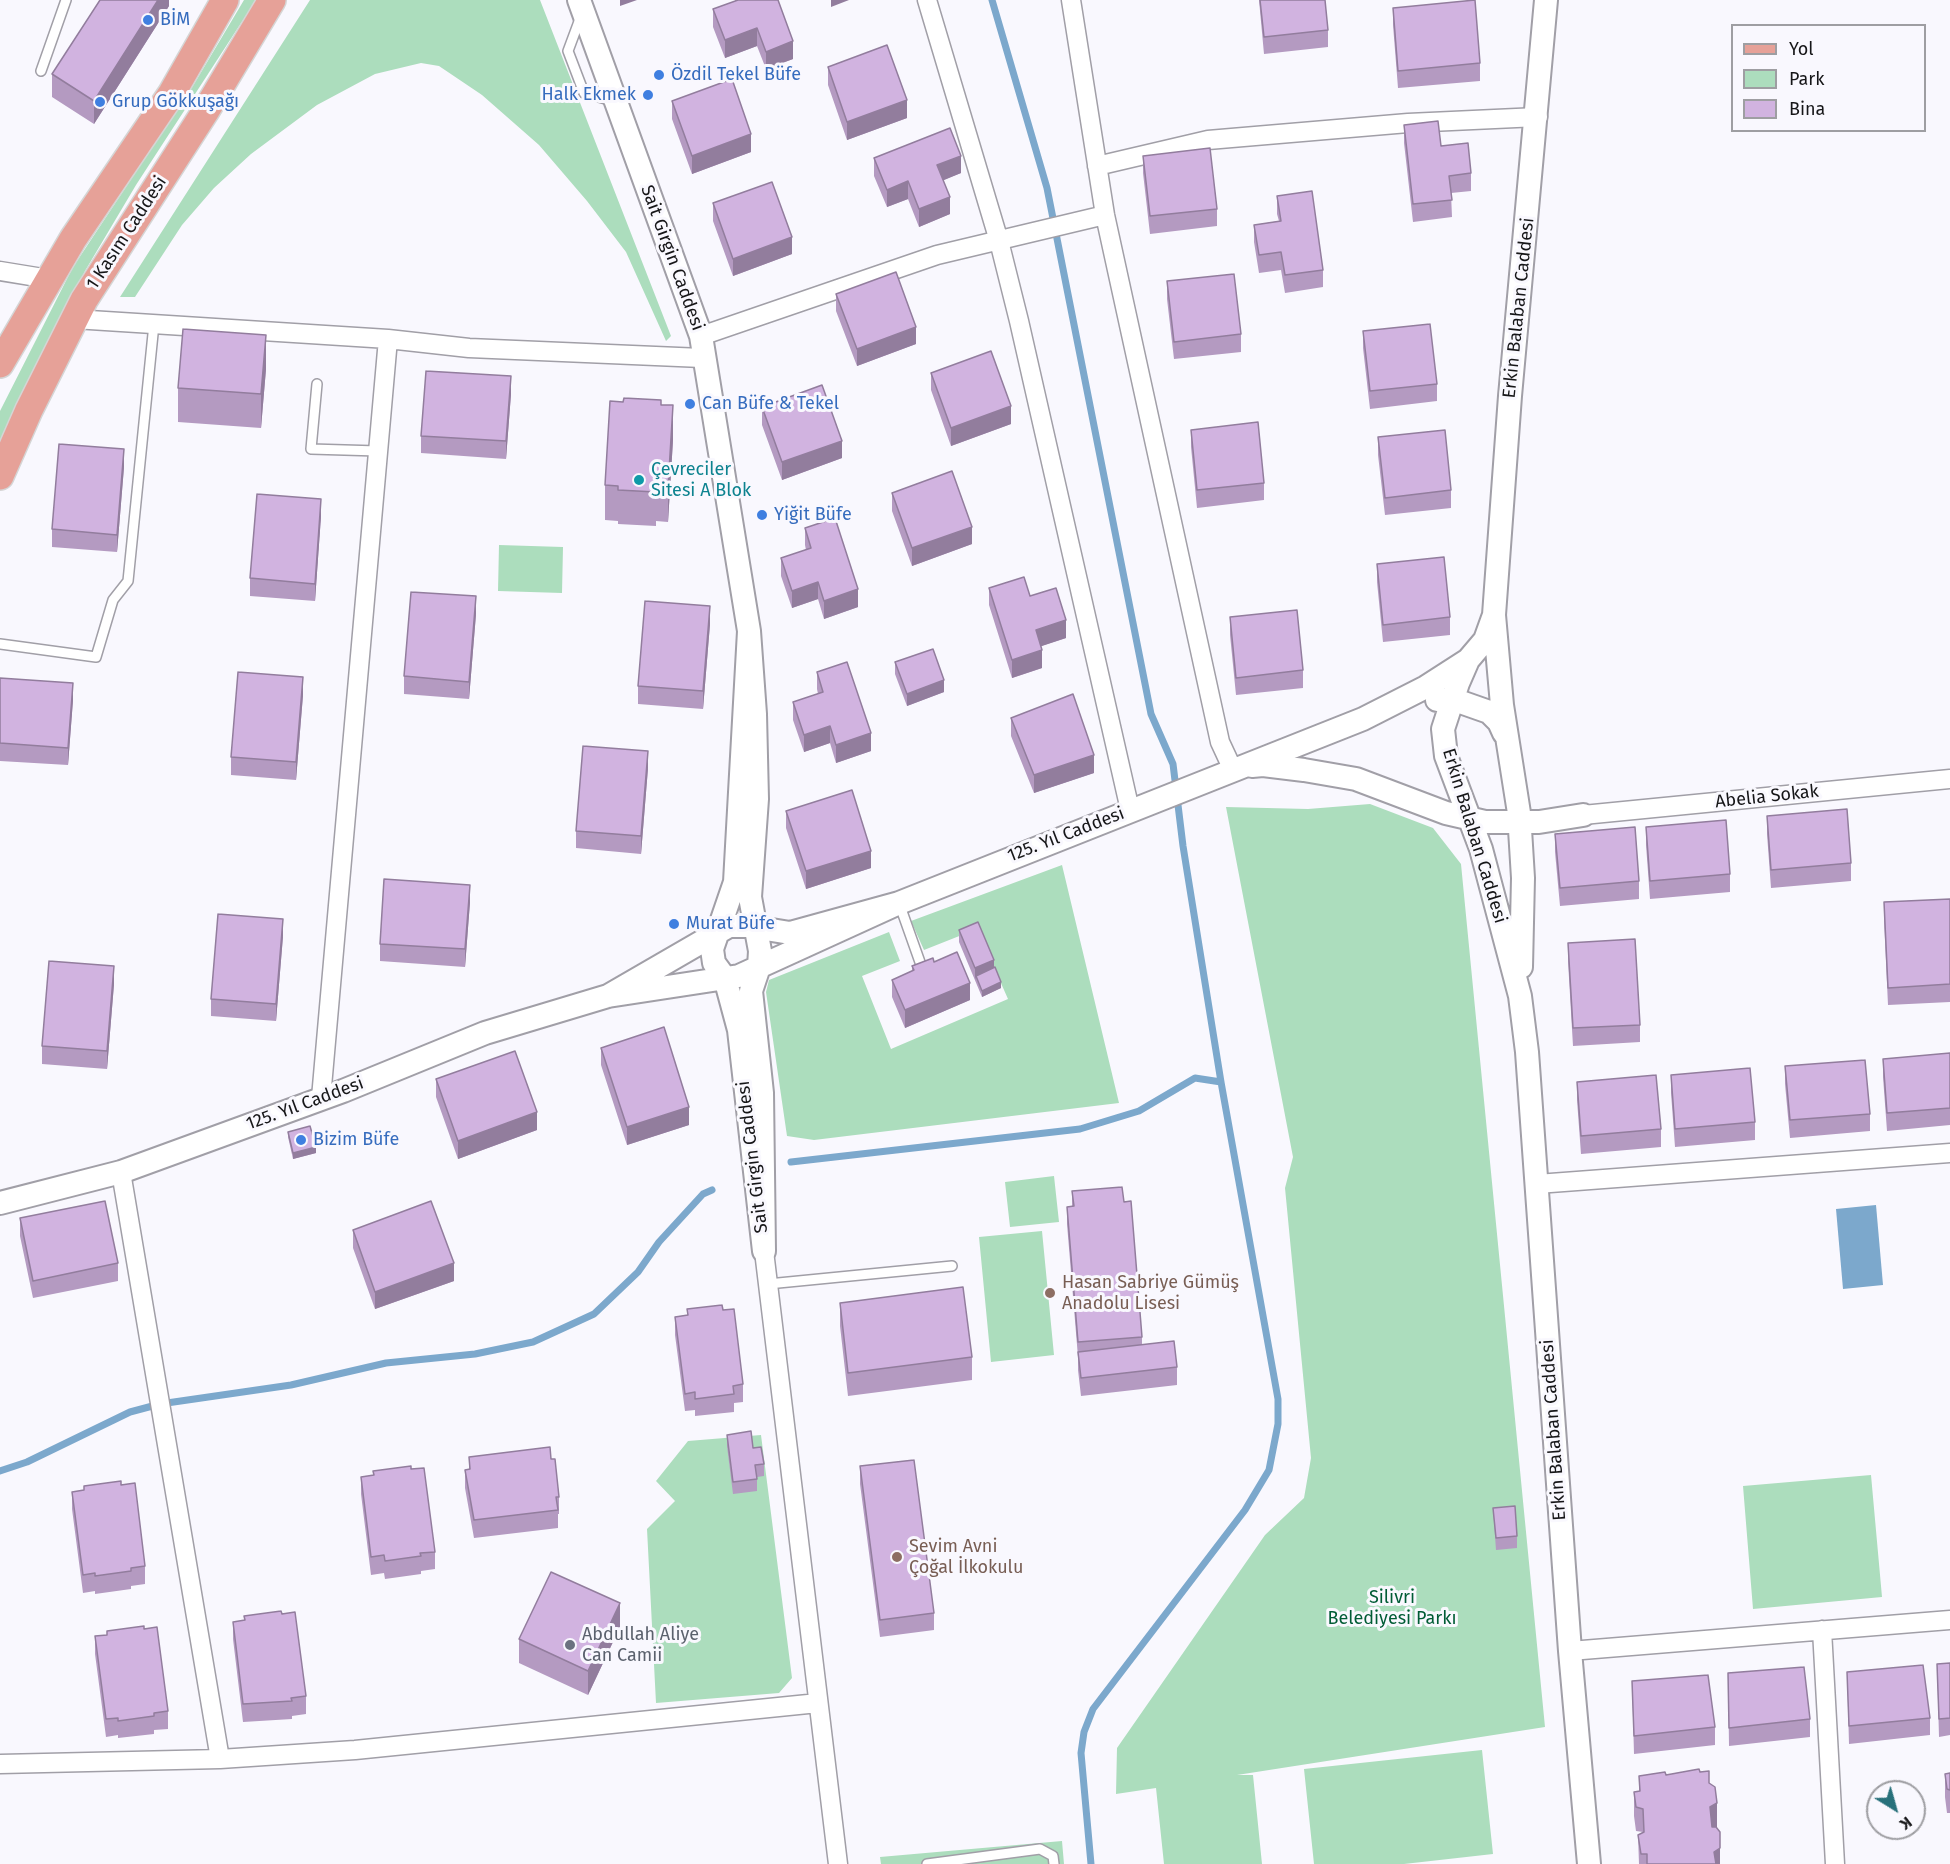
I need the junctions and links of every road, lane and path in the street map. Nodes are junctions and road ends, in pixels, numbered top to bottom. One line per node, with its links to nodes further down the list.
1 (66, 0): 8 (lane)
2 (225, 0): 14 (main road)
3 (272, 0): 15 (main road, 1 Kasım Caddesi)
4 (927, 0): 12 (street)
5 (1071, 0): 10 (street)
6 (1546, 0): 9 (street, Erkin Balaban Caddesi)
7 (581, 5): 18 (street, Sait Girgin Caddesi)
8 (41, 71)
9 (1538, 117): 10 (street); 23 (street, Erkin Balaban Caddesi)
10 (1097, 166): 11 (street)
11 (1105, 215): 12 (street); 30 (street)
12 (999, 241): 18 (street); 33 (street)
13 (0, 271): 14 (street)
14 (49, 279): 19 (main road)
15 (74, 319): 16 (street); 22 (main road, 1 Kasım Caddesi)
16 (154, 324): 17 (street); 25 (lane)
17 (388, 339): 18 (street); 21 (street)
18 (701, 347): 24 (street, Sait Girgin Caddesi)
19 (0, 364)
20 (317, 384): 21 (lane)
21 (378, 451): 47 (street)
22 (0, 476)
23 (1494, 615): 26 (street, Erkin Balaban Caddesi); 29 (street, Erkin Balaban Caddesi)
24 (749, 631): 40 (street, Sait Girgin Caddesi); 41 (street, Sait Girgin Caddesi)
25 (0, 644)
26 (1468, 660): 27 (street, Erkin Balaban Caddesi); 28 (street)
27 (1452, 699): 28 (street); 29 (street); 36 (street, Erkin Balaban Caddesi)
28 (1363, 719): 30 (street)
29 (1506, 737): 32 (street, Erkin Balaban Caddesi)
30 (1233, 770): 33 (street, 125. Yıl Caddesi); 34 (street)
31 (1950, 779): 35 (street, Abelia Sokak)
32 (1514, 787): 35 (street); 37 (street, Erkin Balaban Caddesi)
33 (1130, 810): 39 (street, 125. Yıl Caddesi)
34 (1446, 813): 36 (street); 38 (street)
35 (1583, 815): 37 (street)
36 (1469, 818): 37 (street); 38 (street, Erkin Balaban Caddesi)
37 (1520, 823): 46 (street, Erkin Balaban Caddesi)
38 (1491, 883): 46 (street, Erkin Balaban Caddesi)
39 (899, 903): 40 (street, 125. Yıl Caddesi); 42 (lane); 43 (street, 125. Yıl Caddesi)
40 (756, 927): 41 (street, 125. Yıl Caddesi); 43 (street, Sait Girgin Caddesi)
41 (718, 932): 44 (street, Sait Girgin Caddesi); 45 (street, 125. Yıl Caddesi)
42 (921, 965)
43 (759, 967): 44 (street, 125. Yıl Caddesi); 52 (street, Sait Girgin Caddesi)
44 (725, 978): 45 (street, 125. Yıl Caddesi); 52 (street, Sait Girgin Caddesi)
45 (608, 996): 47 (street, 125. Yıl Caddesi)
46 (1520, 996): 50 (street, Erkin Balaban Caddesi)
47 (321, 1098): 49 (street, 125. Yıl Caddesi)
48 (1950, 1153): 50 (street)
49 (121, 1172): 51 (street, 125. Yıl Caddesi); 59 (street)
50 (1537, 1184): 57 (street, Erkin Balaban Caddesi)
51 (0, 1203)
52 (764, 1251): 54 (street)
53 (952, 1266): 54 (lane)
54 (768, 1284): 58 (street)
55 (1950, 1620): 56 (street)
56 (1822, 1630): 57 (street); 65 (street)
57 (1570, 1651): 64 (street, Erkin Balaban Caddesi)
58 (819, 1703): 59 (street); 61 (street)
59 (220, 1759): 60 (street)
60 (0, 1764)
61 (838, 1864)
62 (927, 1864): 63 (lane)
63 (1054, 1864)
64 (1589, 1864)
65 (1834, 1864)

